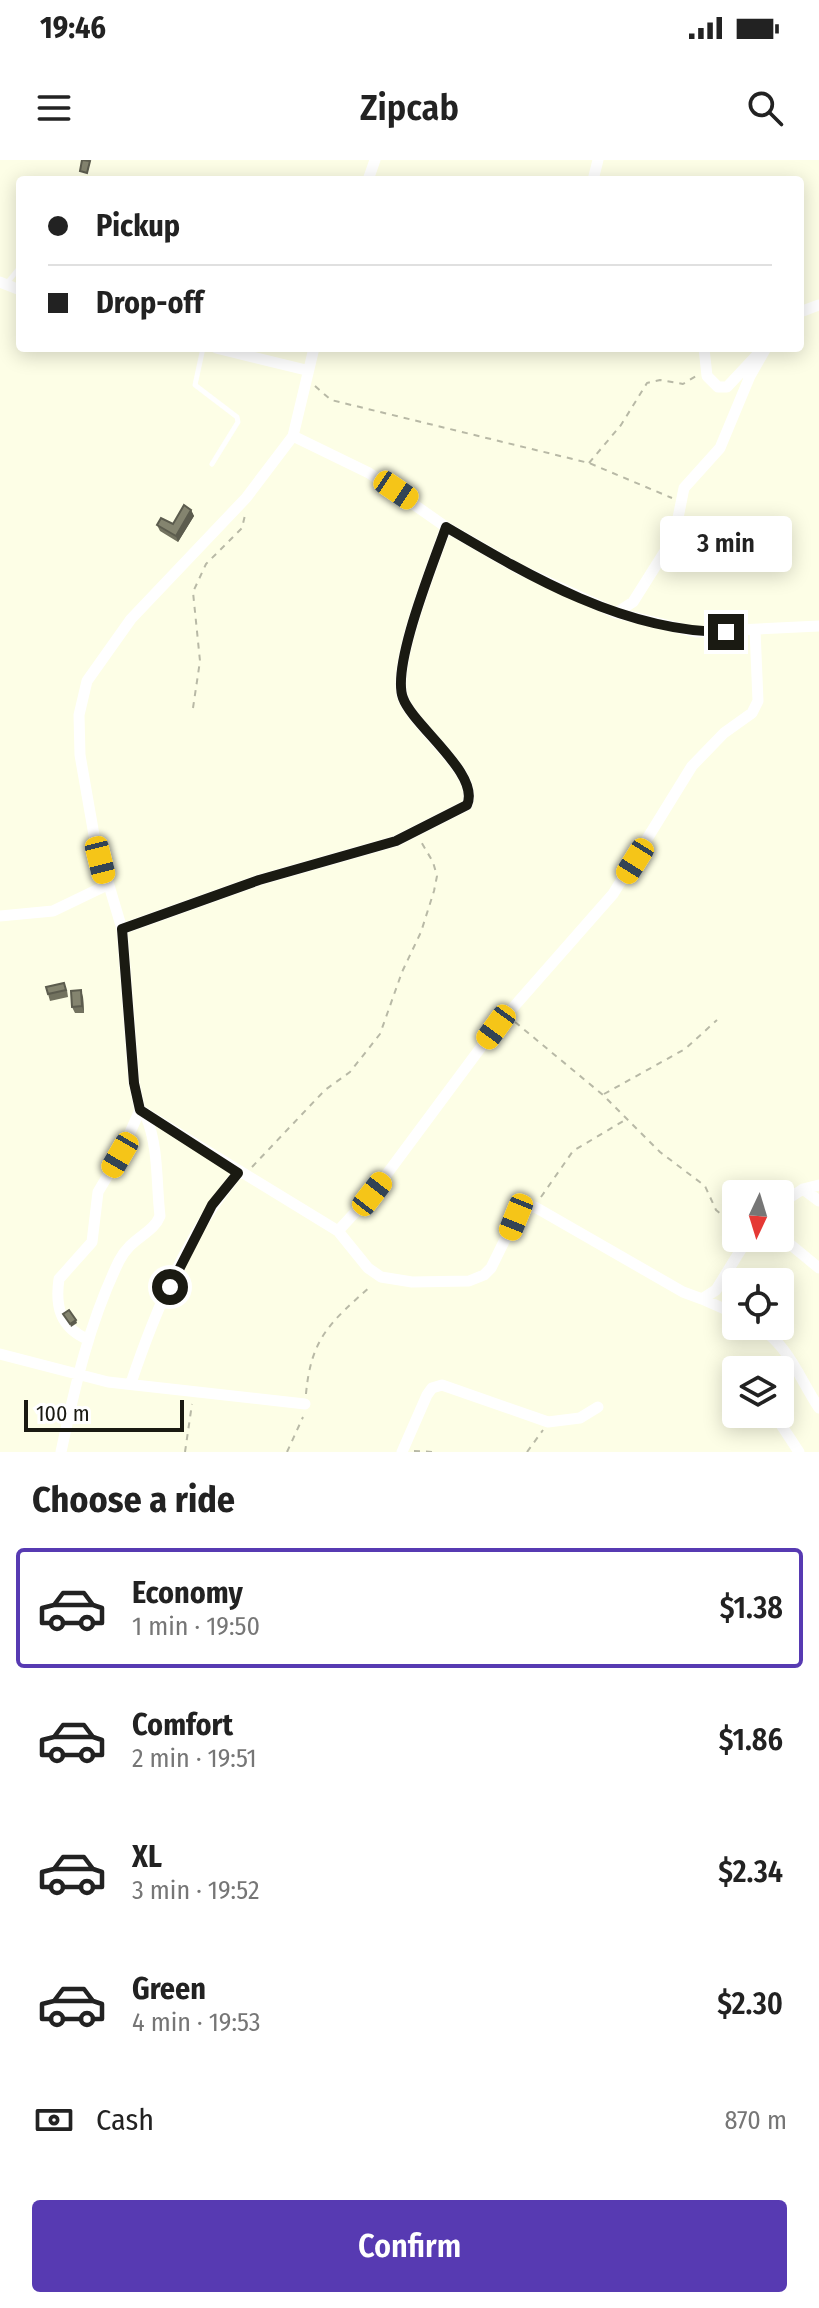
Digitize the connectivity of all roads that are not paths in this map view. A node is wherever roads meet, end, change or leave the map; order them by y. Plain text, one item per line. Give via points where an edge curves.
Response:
1 (202, 352) edge
2 (232, 352) edge
3 (313, 352) edge
4 (704, 352) edge
5 (763, 352) edge
6 (764, 352) edge
7 (306, 370) junction
8 (293, 436) junction
9 (212, 464) dead end
10 (446, 527) junction
11 (616, 613) junction
12 (819, 626) edge
13 (755, 630) junction
14 (107, 885) junction
15 (0, 916) edge
16 (122, 929) junction
17 (143, 1113) junction
18 (238, 1173) junction
19 (819, 1185) edge
20 (803, 1189) junction
21 (794, 1195) edge
22 (819, 1201) edge
23 (338, 1231) junction
24 (794, 1247) edge
25 (739, 1252) edge
26 (819, 1268) edge
27 (702, 1299) junction
28 (722, 1308) edge
29 (87, 1339) junction
30 (778, 1340) edge
31 (2, 1354) edge
32 (0, 1369) edge
33 (76, 1376) junction
34 (131, 1383) junction
35 (305, 1404) road end
36 (598, 1407) dead end
37 (819, 1408) edge
38 (783, 1428) edge
39 (61, 1452) edge
40 (402, 1452) edge
41 (799, 1452) edge

1 - 9 lane via 195,385 238,422
2 - 7 street
3 - 7 street
4 - 5 street via 712,385 727,387
6 - 11 street via 720,448 688,480 667,548 633,602
7 - 8 street
8 - 10 street via 369,473
8 - 14 street via 246,498 131,619 87,681 79,715 80,755
10 - 11 street via 519,569
10 - 16 street via 407,644 400,685 413,715 461,774 470,799 456,814 415,833
11 - 13 street via 696,632
12 - 13 street
13 - 23 street via 758,701 752,713 692,766 626,876 506,1016 372,1194
14 - 15 street via 53,911
14 - 16 street
16 - 17 street via 133,1071
17 - 18 street
17 - 29 street via 156,1146 160,1216 152,1229 128,1245
17 - 29 street via 98,1192 92,1242 59,1279 60,1315 68,1329
18 - 23 street
18 - 34 street via 197,1230 144,1342
19 - 20 street
20 - 21 street
20 - 22 street
23 - 27 street via 381,1277 469,1281 484,1275 524,1208 535,1207
24 - 26 street
25 - 27 street via 716,1290
27 - 28 street
29 - 33 street
30 - 37 street
31 - 32 street
31 - 33 street
33 - 34 street
33 - 39 street
34 - 35 street
36 - 40 street via 580,1418 548,1422 442,1385 427,1395
38 - 41 street

